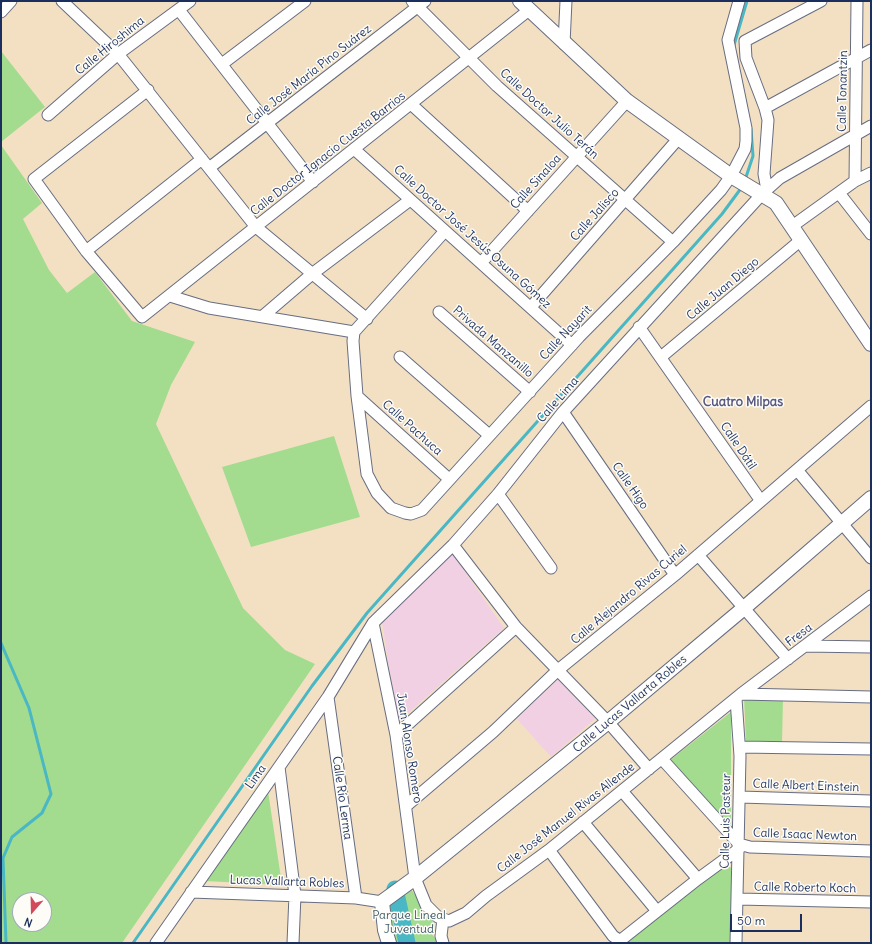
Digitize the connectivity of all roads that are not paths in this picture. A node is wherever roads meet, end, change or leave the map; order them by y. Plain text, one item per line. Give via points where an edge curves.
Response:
1 (11, 1) edge
2 (62, 1) edge
3 (190, 1) edge
4 (304, 1) edge
5 (566, 1) edge
6 (739, 1) edge
7 (821, 1) edge
8 (857, 1) edge
9 (418, 3) edge
10 (525, 5) edge
11 (179, 10) junction
12 (1, 12) edge
13 (564, 44) junction
14 (871, 50) edge
15 (118, 54) junction
16 (468, 58) junction
17 (856, 58) junction
18 (222, 64) junction
19 (148, 90) junction
20 (627, 100) junction
21 (412, 105) junction
22 (765, 108) junction
23 (48, 115) dead end
24 (268, 123) junction
25 (871, 126) edge
26 (855, 135) junction
27 (678, 139) junction
28 (354, 149) junction
29 (576, 157) junction
30 (205, 164) junction
31 (871, 173) edge
32 (733, 178) junction
33 (855, 181) junction
34 (313, 182) junction
35 (760, 191) junction
36 (839, 192) junction
37 (410, 200) junction
38 (625, 201) junction
39 (528, 211) junction
40 (791, 226) junction
41 (256, 227) junction
42 (445, 231) junction
43 (871, 234) edge
44 (801, 240) junction
45 (673, 242) junction
46 (86, 251) junction
47 (481, 263) junction
48 (312, 274) junction
49 (170, 296) junction
50 (531, 307) junction
51 (439, 312) dead end
52 (263, 316) junction
53 (367, 319) junction
54 (639, 327) junction
55 (354, 332) junction
56 (871, 344) edge
57 (572, 345) junction
58 (400, 357) dead end
59 (662, 357) junction
60 (530, 392) junction
61 (357, 396) junction
62 (871, 406) edge
63 (563, 412) junction
64 (489, 435) junction
65 (796, 470) junction
66 (449, 479) junction
67 (498, 494) junction
68 (871, 498) edge
69 (760, 501) junction
70 (842, 523) junction
71 (453, 545) junction
72 (698, 555) junction
73 (871, 558) edge
74 (551, 568) dead end
75 (675, 575) junction
76 (871, 596) edge
77 (744, 608) junction
78 (373, 623) junction
79 (516, 627) junction
80 (805, 646) junction
81 (871, 647) edge
82 (788, 659) junction
83 (558, 670) junction
84 (328, 697) junction
85 (739, 697) junction
86 (871, 697) edge
87 (608, 722) junction
88 (396, 736) junction
89 (740, 747) junction
90 (871, 749) edge
91 (662, 759) junction
92 (279, 767) junction
93 (649, 769) junction
94 (622, 791) junction
95 (740, 797) junction
96 (871, 801) edge
97 (406, 806) junction
98 (583, 822) junction
99 (739, 846) junction
100 (548, 850) junction
101 (871, 851) edge
102 (415, 878) junction
103 (698, 879) junction
104 (191, 892) junction
105 (295, 895) junction
106 (356, 898) junction
107 (738, 899) junction
108 (382, 902) junction
109 (871, 902) edge
110 (657, 911) junction
111 (442, 919) junction
112 (618, 942) edge
113 (156, 943) edge
114 (293, 943) edge
115 (389, 943) edge
116 (443, 943) edge
117 (736, 943) edge

1 - 12 street
2 - 15 street
3 - 11 street, Calle Hiroshima
4 - 18 street
5 - 13 street
6 - 32 street, Calle Nayarit via 728,40 746,128 746,141
7 - 22 street via 746,41 746,58
8 - 17 street, Calle Tonantzin
9 - 16 street, Calle Doctor Julio Terán
9 - 24 street, Calle José María Pino Suárez
10 - 13 street
10 - 16 street, Calle Doctor Ignacio Cuesta Barrios
11 - 15 street, Calle Hiroshima
11 - 18 street
13 - 20 street
14 - 17 street
15 - 19 street
15 - 23 street, Calle Hiroshima
16 - 21 street, Calle Doctor Ignacio Cuesta Barrios
16 - 29 street, Calle Doctor Julio Terán
17 - 22 street
17 - 26 street, Calle Tonantzin
18 - 24 street
19 - 30 street
19 - 46 street via 34,179
20 - 27 street
20 - 29 street, Calle Sinaloa
21 - 28 street, Calle Doctor Ignacio Cuesta Barrios
21 - 39 street
22 - 35 street via 768,120 764,174
24 - 30 street, Calle José María Pino Suárez
24 - 34 street
25 - 26 street, Calle Lima
26 - 33 street, Calle Tonantzin
26 - 35 street, Calle Lima
27 - 32 street
27 - 38 street, Calle Jalisco
28 - 34 street, Calle Doctor Ignacio Cuesta Barrios
28 - 37 street, Calle Doctor José Jesús Osuna Gómez
29 - 38 street, Calle Doctor Julio Terán
29 - 39 street, Calle Sinaloa
30 - 41 street
30 - 46 street, Calle José María Pino Suárez
31 - 33 street
32 - 35 street
32 - 45 street, Calle Nayarit
33 - 36 street
34 - 41 street, Calle Doctor Ignacio Cuesta Barrios
35 - 40 street via 776,203
35 - 54 street, Calle Lima
36 - 40 street
36 - 43 street
37 - 42 street, Calle Doctor José Jesús Osuna Gómez
37 - 48 street
38 - 45 street, Calle Doctor Julio Terán
38 - 50 street, Calle Jalisco
39 - 47 street, Calle Sinaloa
40 - 44 street
41 - 48 street
41 - 49 street, Calle Doctor Ignacio Cuesta Barrios
42 - 47 street, Calle Doctor José Jesús Osuna Gómez
42 - 53 street
44 - 56 street
44 - 59 street, Calle Juan Diego
45 - 57 street, Calle Nayarit
46 - 49 street, Calle Doctor Ignacio Cuesta Barrios via 142,317
47 - 50 street, Calle Doctor José Jesús Osuna Gómez
48 - 52 street
48 - 53 street
49 - 52 street via 209,308
50 - 57 street, Calle Doctor José Jesús Osuna Gómez
51 - 60 street, Privada Manzanillo
52 - 55 street
53 - 55 street
54 - 59 street, Calle Dátil
54 - 63 street, Calle Lima
55 - 61 street
57 - 60 street, Calle Nayarit
58 - 64 street
59 - 69 street, Calle Dátil
60 - 64 street, Calle Nayarit
61 - 66 street, Calle Pachuca
61 - 66 street, Calle Nayarit via 367,474 377,492 391,508 411,514 422,510
62 - 65 street, Calle Alejandro Rivas Curiel
63 - 67 street, Calle Lima
63 - 75 street, Calle Higo
64 - 66 street, Calle Nayarit
65 - 69 street, Calle Alejandro Rivas Curiel
65 - 70 street
67 - 71 street, Calle Lima
67 - 74 street
68 - 70 street, Calle Lucas Vallarta Robles
69 - 72 street, Calle Alejandro Rivas Curiel
70 - 73 street
70 - 77 street, Calle Lucas Vallarta Robles
71 - 78 street, Calle Lima
71 - 79 street
72 - 75 street, Calle Alejandro Rivas Curiel
72 - 77 street
75 - 83 street, Calle Alejandro Rivas Curiel
76 - 80 street, Fresa
77 - 82 street
77 - 87 street, Calle Lucas Vallarta Robles
78 - 84 street, Lima
78 - 88 street, Juan Alonso Romero
79 - 83 street
79 - 88 street
80 - 81 street
80 - 82 street, Fresa
82 - 85 street, Fresa
83 - 87 street
83 - 97 street, Calle Alejandro Rivas Curiel via 493,732
84 - 92 street, Lima
84 - 106 street, Calle Río Lerma
85 - 86 street
85 - 89 street, Calle Luis Pasteur
85 - 91 street, Calle José Manuel Rivas Allende
87 - 93 street
87 - 102 street, Calle Lucas Vallarta Robles
88 - 97 street, Juan Alonso Romero
89 - 90 street
89 - 95 street, Calle Luis Pasteur
91 - 93 street, Calle José Manuel Rivas Allende
91 - 99 street
92 - 104 street, Lima
92 - 105 street
93 - 94 street, Calle José Manuel Rivas Allende
94 - 98 street, Calle José Manuel Rivas Allende
94 - 103 street
95 - 96 street, Calle Albert Einstein
95 - 99 street, Calle Luis Pasteur
97 - 102 street, Juan Alonso Romero
98 - 100 street, Calle José Manuel Rivas Allende
98 - 110 street
99 - 101 street, Calle Isaac Newton
99 - 103 street
99 - 107 street, Calle Luis Pasteur
100 - 111 street, Calle José Manuel Rivas Allende via 466,913 449,921
100 - 112 street
102 - 108 street, Calle Lucas Vallarta Robles
102 - 111 street via 426,905
103 - 110 street
104 - 105 street, Lucas Vallarta Robles
104 - 113 street, Lima
105 - 106 street, Lucas Vallarta Robles
105 - 114 street
106 - 108 street, Lucas Vallarta Robles
107 - 109 street, Calle Roberto Koch
107 - 117 street, Calle Luis Pasteur
108 - 115 street
110 - 112 street
111 - 116 street

